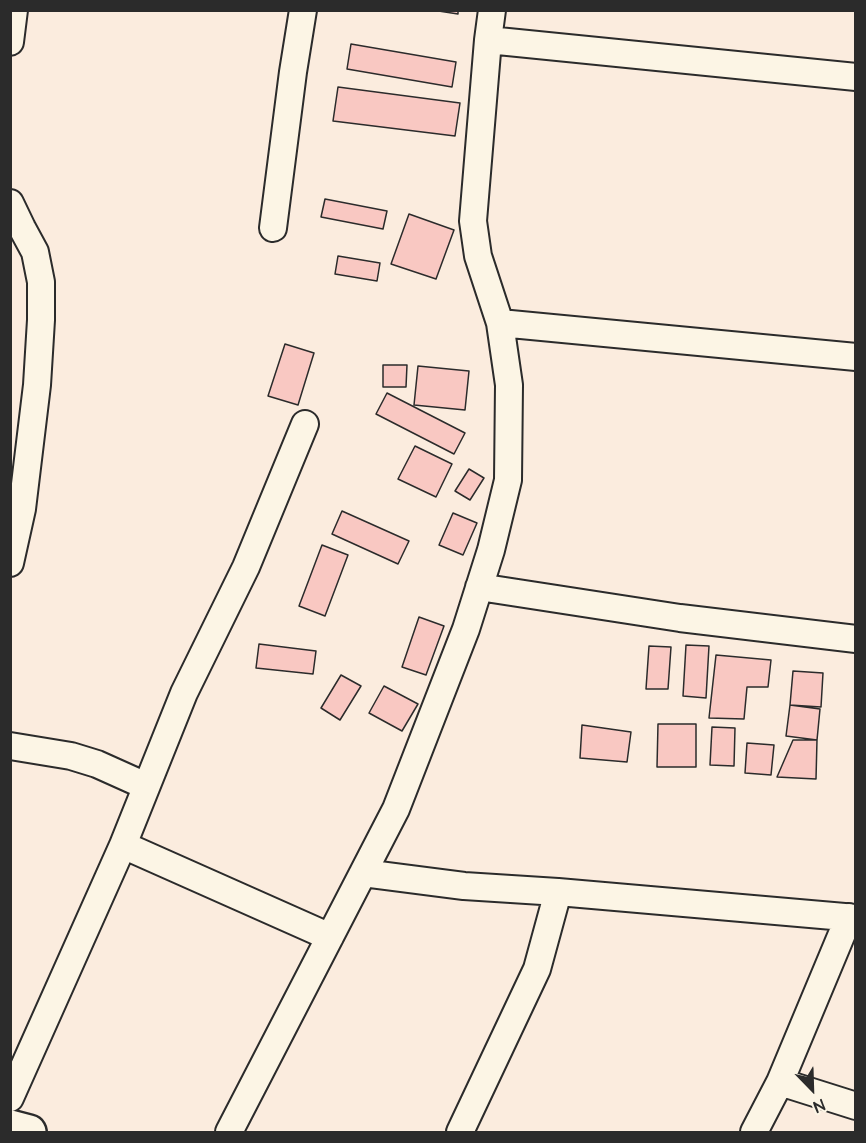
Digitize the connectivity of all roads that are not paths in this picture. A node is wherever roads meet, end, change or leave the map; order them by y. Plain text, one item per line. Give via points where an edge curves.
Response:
1 (14, 10) edge
2 (303, 10) edge
3 (492, 10) edge
4 (488, 40) junction
5 (10, 42) edge
6 (855, 77) edge
7 (10, 203) edge
8 (16, 228) edge
9 (273, 228) dead end
10 (500, 323) junction
11 (855, 357) edge
12 (305, 424) dead end
13 (10, 563) edge
14 (479, 587) junction
15 (855, 639) edge
16 (10, 746) edge
17 (146, 786) junction
18 (123, 845) junction
19 (363, 873) junction
20 (558, 892) junction
21 (852, 917) edge
22 (330, 937) junction
23 (780, 1082) junction
24 (10, 1098) edge
25 (855, 1106) edge
26 (10, 1127) edge
27 (29, 1132) edge
28 (229, 1132) edge
29 (460, 1132) edge
30 (754, 1132) edge

1 - 5 street
2 - 9 street
3 - 4 street
4 - 6 street
4 - 10 street via 473,221 478,256
7 - 8 street
8 - 13 street via 35,252 41,282 41,320 22,508
10 - 11 street
10 - 14 street via 508,385 507,480
12 - 17 street via 246,567 184,693
14 - 15 street via 680,618
14 - 19 street via 396,809
16 - 17 street via 71,756
17 - 18 street
18 - 22 street
18 - 24 street
19 - 20 street via 464,886
19 - 22 street
20 - 21 street
20 - 29 street via 537,969
21 - 23 street
22 - 28 street
23 - 25 street
23 - 30 street
26 - 27 main road

